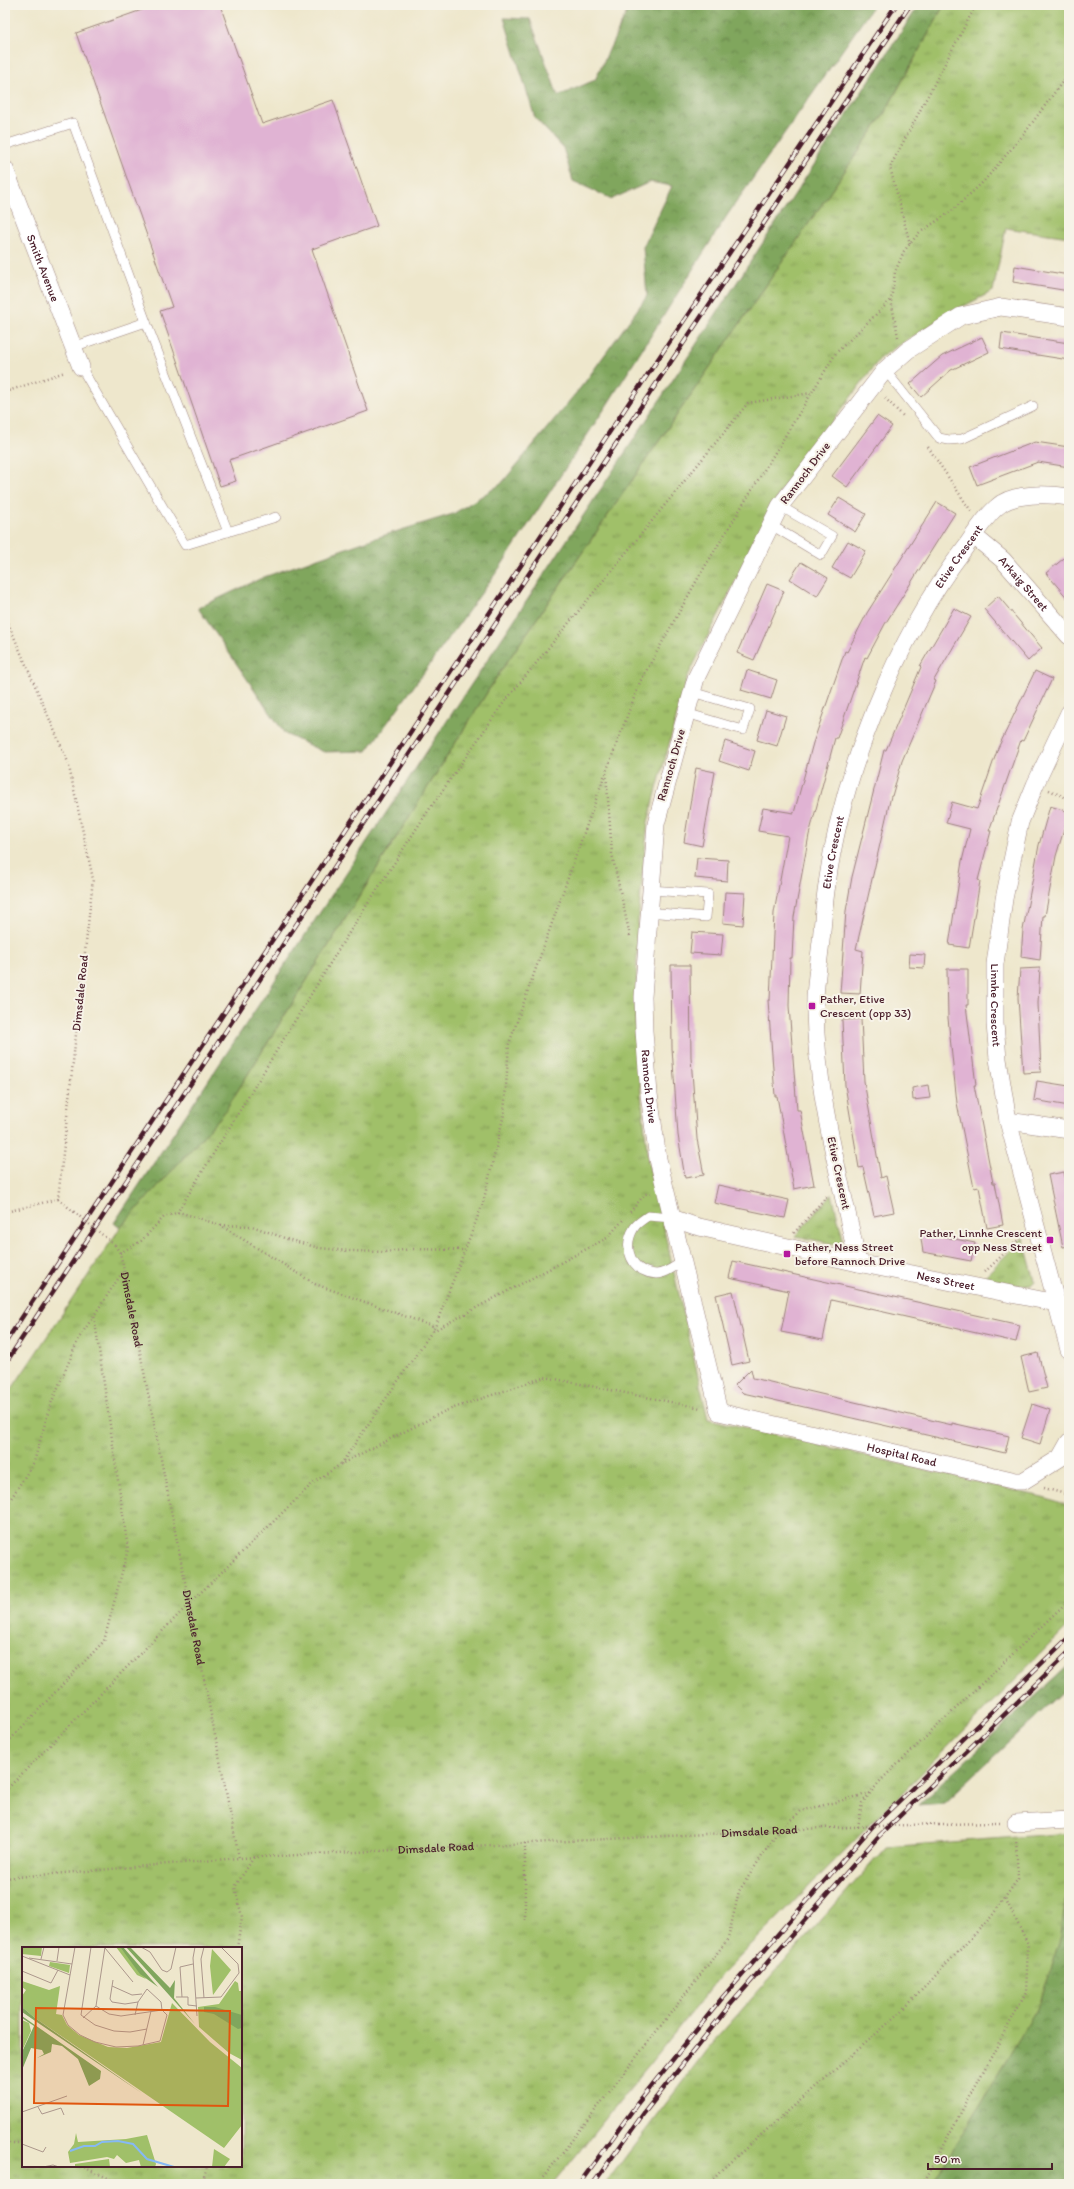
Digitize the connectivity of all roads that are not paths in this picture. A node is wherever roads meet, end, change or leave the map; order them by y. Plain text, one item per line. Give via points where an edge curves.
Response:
1 (5, 145) edge
2 (5, 169) edge
3 (1069, 317) edge
4 (146, 322) junction
5 (73, 347) junction
6 (81, 367) joint
7 (885, 370) junction
8 (1032, 406) dead end
9 (1069, 497) edge
10 (780, 506) junction
11 (276, 517) dead end
12 (770, 525) junction
13 (977, 531) junction
14 (228, 532) junction
15 (1069, 636) edge
16 (692, 692) junction
17 (686, 712) junction
18 (1069, 713) edge
19 (650, 890) junction
20 (648, 912) junction
21 (1008, 1120) junction
22 (1069, 1130) edge
23 (672, 1218) junction
24 (682, 1262) junction
25 (858, 1263) junction
26 (1063, 1301) edge
27 (1069, 1350) edge
28 (719, 1412) joint
29 (1069, 1442) edge
30 (1069, 1820) edge
31 (1016, 1823) road end

1 - 4 lane via 73,123
2 - 5 street, Smith Avenue
3 - 7 street, Rannoch Drive via 1001,307 961,316 908,350
4 - 5 lane
4 - 14 lane
5 - 6 street, Smith Avenue
6 - 14 lane via 186,545
7 - 8 lane via 939,438 962,439
7 - 10 street, Rannoch Drive
9 - 13 street, Etive Crescent via 1048,494 1023,496 998,506
10 - 12 street, Rannoch Drive
10 - 12 lane via 832,536 821,555
11 - 14 lane
12 - 16 street, Rannoch Drive via 696,678
13 - 15 street, Arkaig Street
13 - 25 street, Etive Crescent via 944,574 892,670 874,712 839,822 827,883 815,998 819,1065 828,1122
16 - 17 street, Rannoch Drive
16 - 17 lane via 750,709 743,730
17 - 19 street, Rannoch Drive via 656,824
18 - 21 street, Linnhe Crescent via 1020,822 1004,899 995,964 994,1024
19 - 20 street, Rannoch Drive
19 - 20 lane via 708,894 706,917
20 - 23 street, Rannoch Drive via 643,997 644,1031 658,1159
21 - 22 street
21 - 26 street, Linnhe Crescent via 1035,1224
23 - 24 street, Rannoch Drive
23 - 24 lane via 648,1216 635,1226 628,1240 630,1255 633,1264 641,1270 657,1274 669,1271
23 - 25 street, Ness Street via 695,1226
24 - 28 street, Rannoch Drive
25 - 26 street, Ness Street via 971,1286
26 - 27 street, Linnhe Crescent
28 - 29 street, Hospital Road via 1016,1481 1023,1481 1060,1458
30 - 31 street

